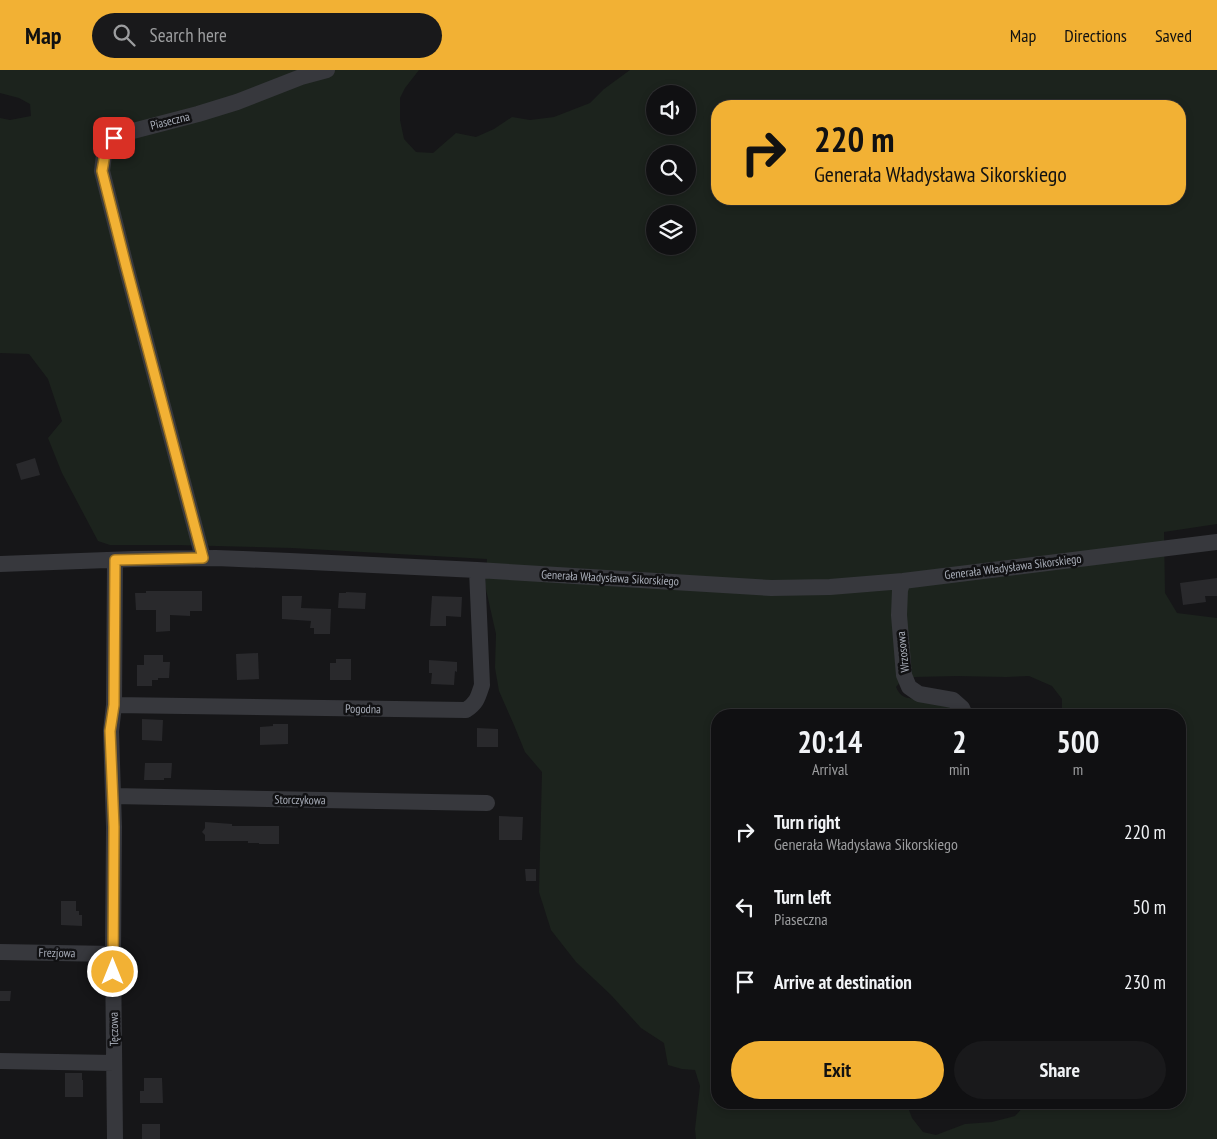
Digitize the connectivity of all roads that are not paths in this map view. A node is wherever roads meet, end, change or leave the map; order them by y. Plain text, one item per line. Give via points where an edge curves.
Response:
1 (326, 70) edge
2 (1217, 542) edge
3 (203, 558) junction
4 (115, 560) junction
5 (0, 564) edge
6 (477, 570) junction
7 (903, 581) junction
8 (114, 705) junction
9 (962, 709) edge
10 (113, 796) junction
11 (487, 803) dead end
12 (0, 952) edge
13 (113, 954) junction
14 (0, 1061) edge
15 (114, 1063) junction
16 (115, 1139) edge

1 - 3 street, Piaseczna via 237,102 129,132 114,138 104,155 102,171
2 - 7 street, Generała Władysława Sikorskiego
3 - 4 street, Generała Władysława Sikorskiego
3 - 6 street, Generała Władysława Sikorskiego
4 - 5 street, Generała Władysława Sikorskiego
4 - 8 street, Tęczowa
6 - 7 street, Generała Władysława Sikorskiego via 771,588
6 - 8 street, Pogodna via 482,685 473,706 466,710
7 - 9 street, Wrzosowa via 899,615 904,675 909,687 919,694 953,700
8 - 10 street, Tęczowa via 110,731
10 - 11 street, Storczykowa
10 - 13 street, Tęczowa
12 - 13 street, Frezjowa
13 - 15 street, Tęczowa
14 - 15 street
15 - 16 street, Tęczowa

